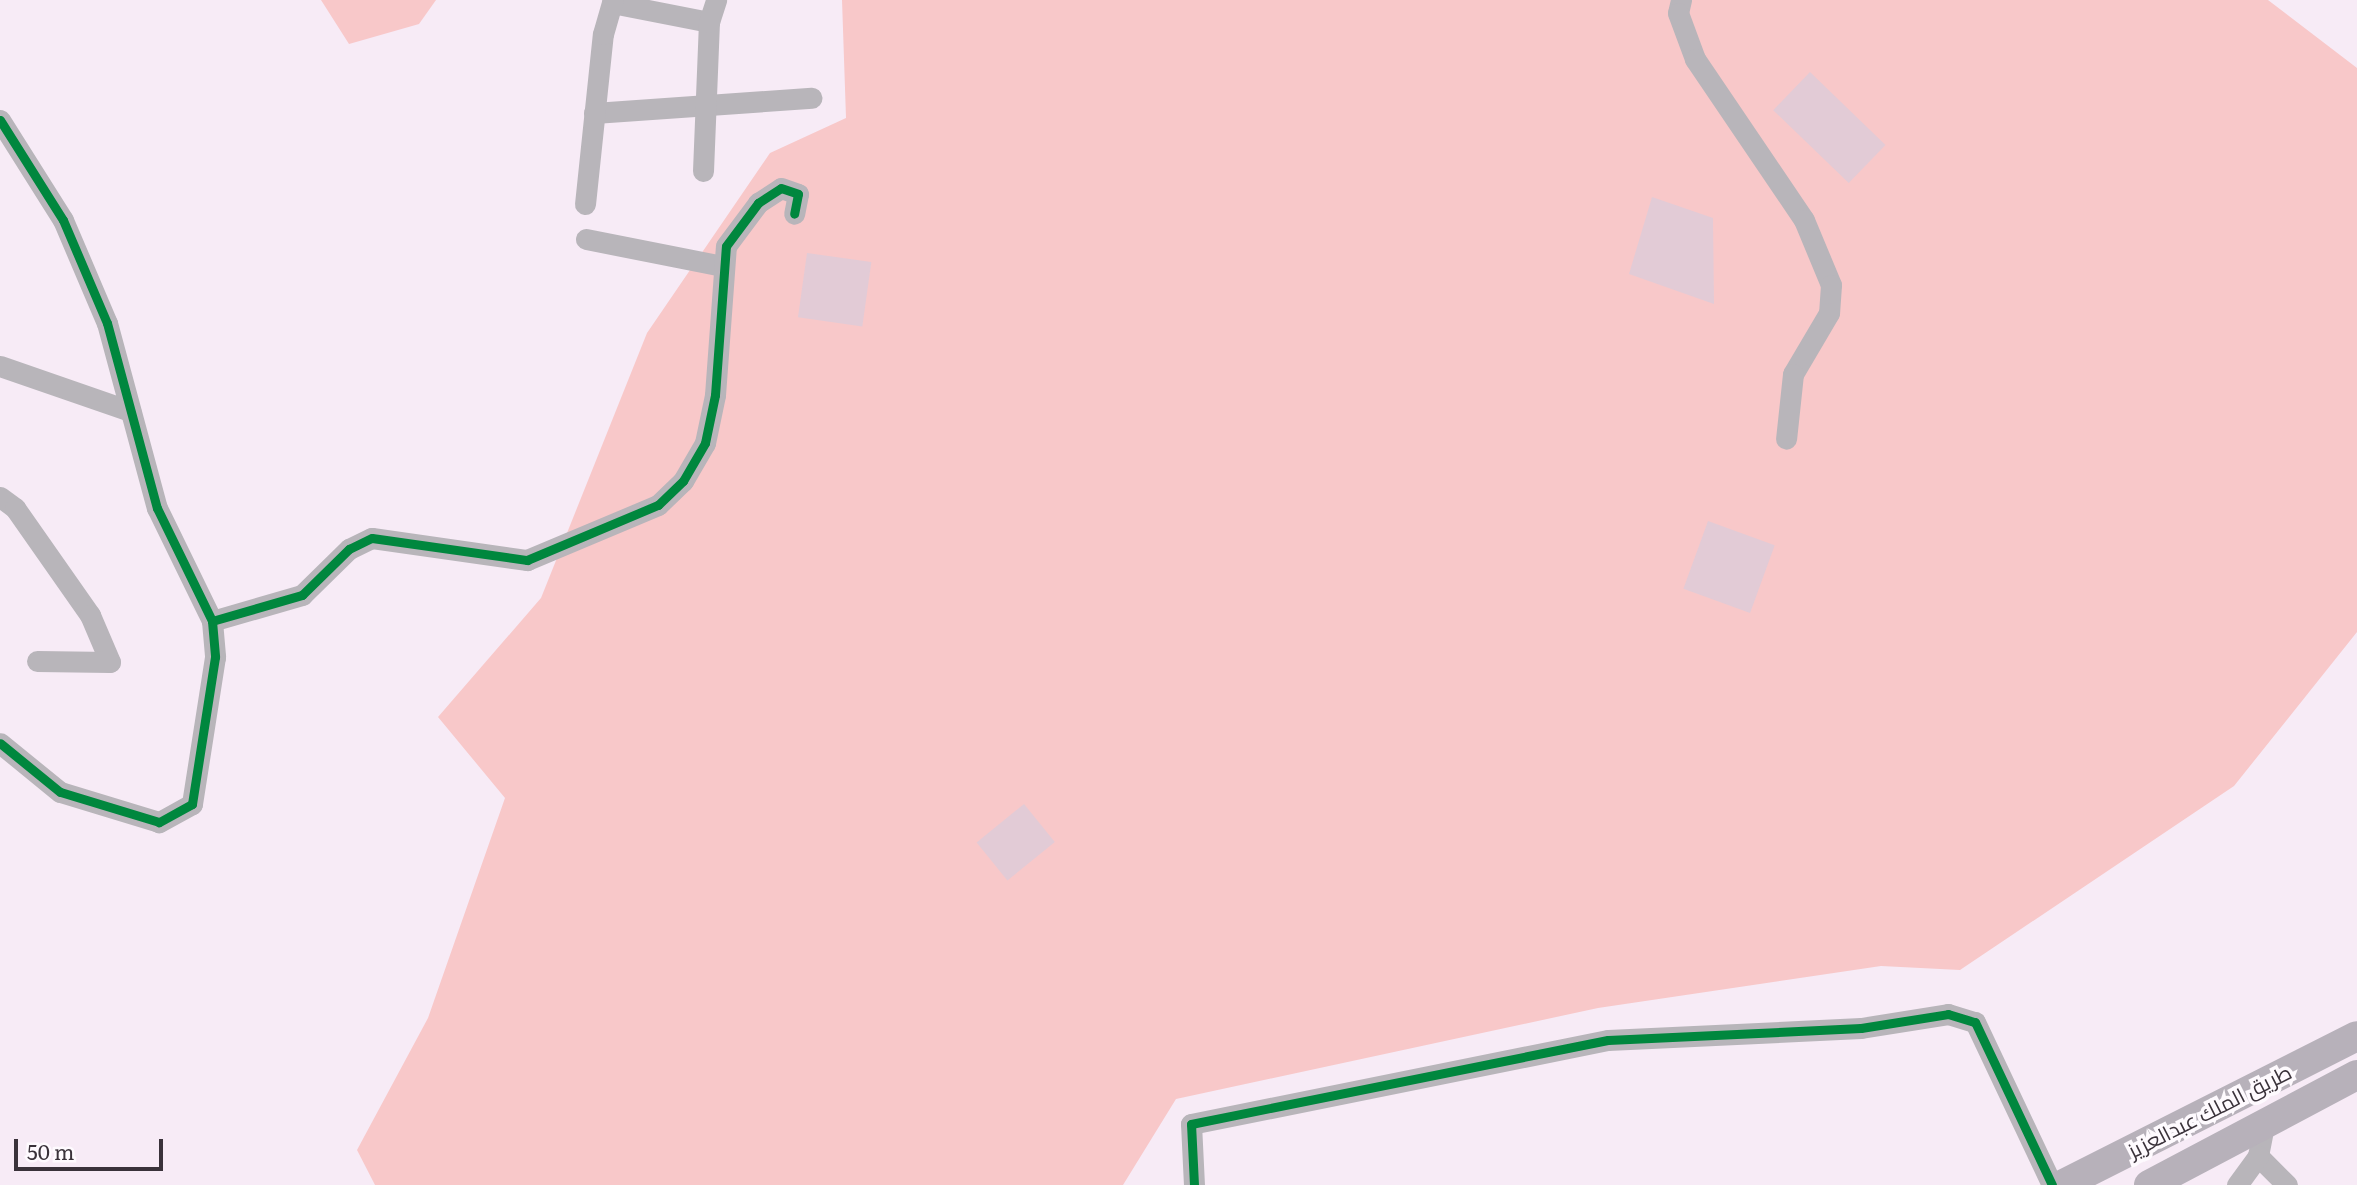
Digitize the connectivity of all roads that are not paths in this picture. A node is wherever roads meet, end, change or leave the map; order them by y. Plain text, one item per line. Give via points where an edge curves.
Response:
1 (716, 0) edge
2 (1681, 0) edge
3 (612, 1) edge
4 (709, 22) junction
5 (811, 98) dead end
6 (704, 105) junction
7 (594, 113) junction
8 (0, 120) edge
9 (703, 171) dead end
10 (585, 204) dead end
11 (794, 215) dead end
12 (586, 239) dead end
13 (722, 266) junction
14 (0, 366) edge
15 (130, 411) junction
16 (1786, 439) dead end
17 (0, 497) edge
18 (212, 621) junction
19 (37, 661) dead end
20 (0, 743) edge
21 (2357, 1035) edge
22 (2357, 1075) edge
23 (2265, 1120) junction
24 (2258, 1156) junction
25 (1194, 1185) edge
26 (2052, 1185) edge
27 (2062, 1185) edge
28 (2149, 1185) edge
29 (2237, 1185) edge
30 (2287, 1185) edge

1 - 4 street
2 - 16 street via 1678,13 1695,59 1804,220 1831,285 1829,313 1793,374
3 - 4 street
3 - 7 street
4 - 6 street
5 - 6 street
6 - 7 street
6 - 9 street
7 - 10 street
8 - 15 street via 63,220 107,323
11 - 13 street via 798,194 780,188 770,193 736,227
12 - 13 street
13 - 18 street via 715,395 705,443 684,481 658,505 527,560 372,538 349,549 302,595
14 - 15 street
15 - 18 street via 157,508
17 - 19 street via 15,508 90,615 110,663
18 - 20 street via 215,657 192,804 159,822 60,792
21 - 27 highway, طريق الملك عبدالعزيز
22 - 23 highway, طريق الملك عبدالعزيز
23 - 24 street
23 - 28 highway, طريق الملك عبدالعزيز
24 - 29 street
24 - 30 street
25 - 26 street via 1191,1124 1608,1040 1861,1028 1948,1014 1976,1022

